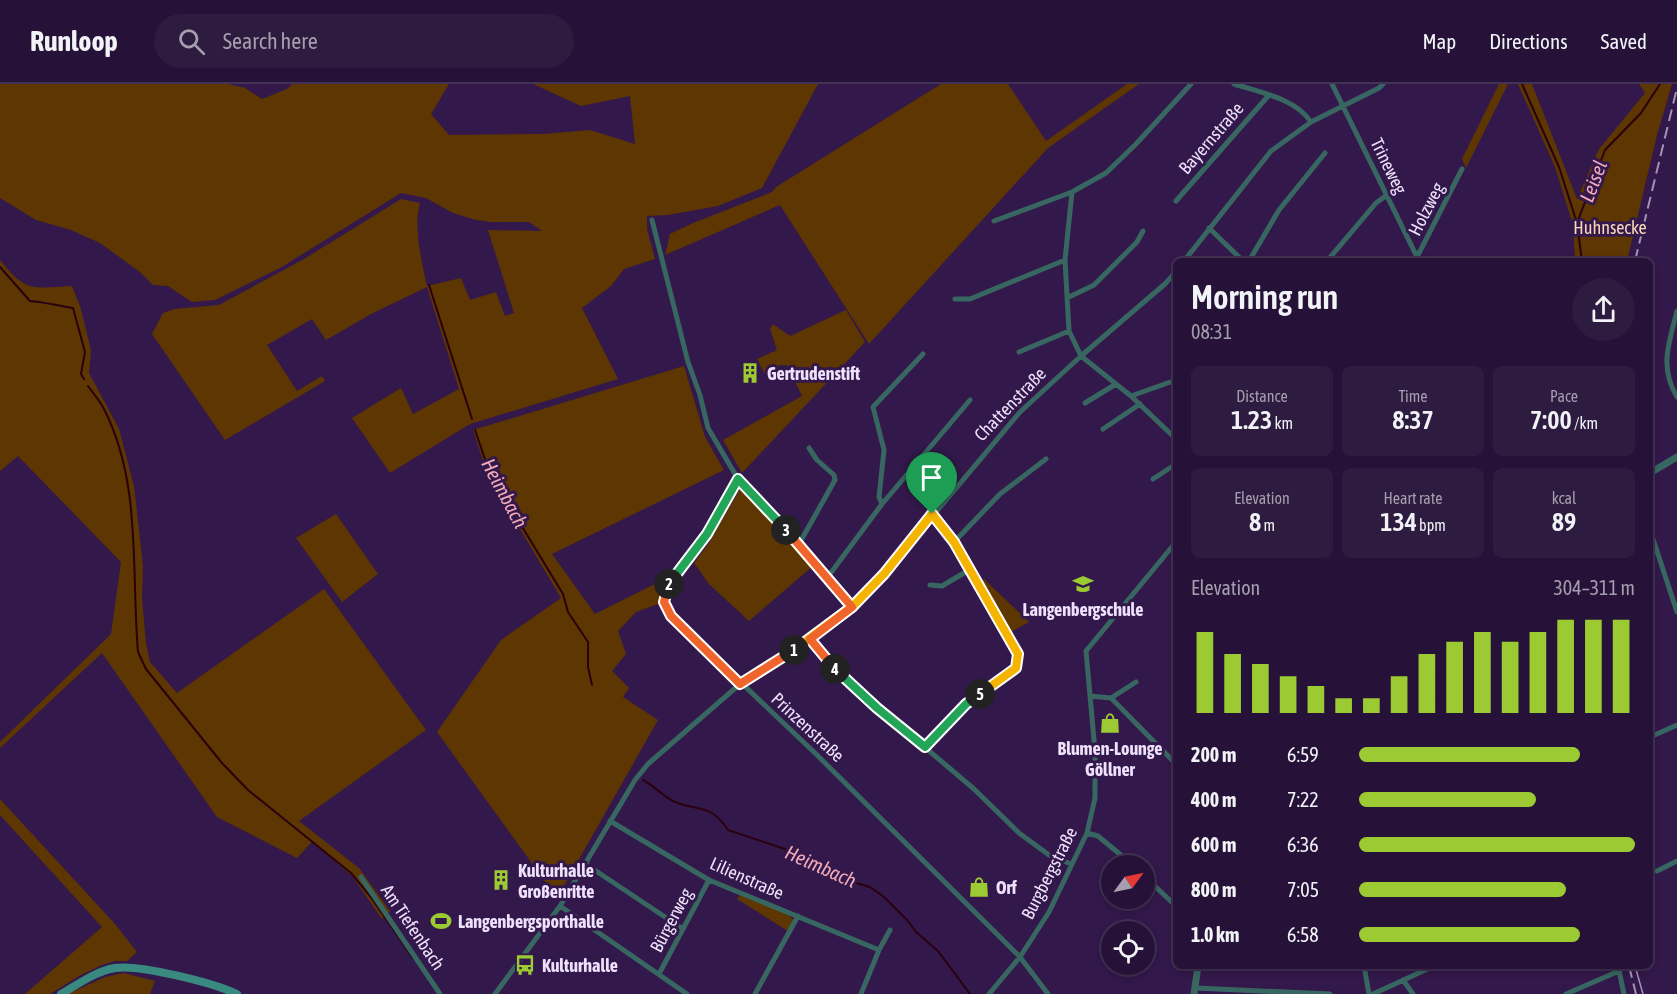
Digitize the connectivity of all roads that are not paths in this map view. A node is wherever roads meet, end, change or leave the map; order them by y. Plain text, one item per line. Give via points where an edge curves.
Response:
1 (1191, 84) edge
2 (1234, 84) edge
3 (1332, 84) edge
4 (1383, 84) edge
5 (1269, 95) junction
6 (1343, 107) junction
7 (1311, 122) junction
8 (1325, 153) dead end
9 (1462, 169) dead end
10 (1072, 192) junction
11 (1386, 195) junction
12 (1176, 201) dead end
13 (652, 220) dead end
14 (994, 221) dead end
15 (1209, 228) junction
16 (1143, 231) dead end
17 (1186, 258) edge
18 (1240, 258) edge
19 (1251, 258) edge
20 (1330, 258) edge
21 (1416, 258) edge
22 (1418, 258) edge
23 (1065, 260) junction
24 (1173, 275) edge
25 (1067, 298) junction
26 (955, 299) dead end
27 (1677, 311) edge
28 (1070, 331) junction
29 (1019, 352) dead end
30 (922, 354) dead end
31 (1081, 356) junction
32 (1173, 381) edge
33 (1116, 384) junction
34 (1131, 396) junction
35 (1677, 397) edge
36 (970, 400) dead end
37 (1085, 404) dead end
38 (1140, 404) junction
39 (1103, 429) dead end
40 (1173, 436) edge
41 (809, 448) dead end
42 (1677, 457) edge
43 (1046, 459) dead end
44 (1173, 466) edge
45 (1653, 471) edge
46 (738, 479) junction
47 (1153, 479) dead end
48 (882, 504) junction
49 (932, 514) junction
50 (1653, 539) edge
51 (954, 542) junction
52 (799, 544) junction
53 (1173, 546) edge
54 (969, 570) junction
55 (827, 578) junction
56 (930, 585) dead end
57 (852, 607) junction
58 (1677, 612) edge
59 (810, 639) junction
60 (1136, 682) dead end
61 (740, 684) junction
62 (1090, 696) junction
63 (1111, 698) junction
64 (1677, 725) edge
65 (1653, 736) edge
66 (925, 747) junction
67 (1173, 761) edge
68 (610, 820) junction
69 (1088, 833) junction
70 (1121, 855) edge
71 (1677, 861) edge
72 (584, 863) junction
73 (1071, 864) junction
74 (1657, 871) dead end
75 (361, 877) dead end
76 (709, 880) junction
77 (1155, 886) edge
78 (1173, 903) edge
79 (560, 906) junction
80 (798, 916) junction
81 (682, 929) junction
82 (890, 930) dead end
83 (879, 950) junction
84 (1020, 957) junction
85 (1198, 969) edge
86 (1366, 969) edge
87 (1427, 969) edge
88 (1619, 969) edge
89 (659, 974) junction
90 (1403, 980) junction
91 (1195, 991) edge
92 (61, 994) edge
93 (237, 994) edge
94 (440, 994) edge
95 (495, 994) edge
96 (687, 994) edge
97 (755, 994) edge
98 (861, 994) edge
99 (989, 994) edge
100 (1048, 994) edge
101 (1330, 994) edge
102 (1371, 994) edge
103 (1413, 994) edge
104 (1566, 994) edge
105 (1624, 994) edge

1 - 10 street via 1106,173
2 - 5 street, Bayernstraße
3 - 6 street, Trineweg
4 - 6 street
5 - 7 street, Bayernstraße via 1301,110
5 - 12 street, Bayernstraße
6 - 7 street
6 - 11 street, Trineweg
7 - 15 street via 1271,152
8 - 19 street via 1279,210
9 - 22 street, Holzweg
10 - 14 street
10 - 23 street
11 - 20 street
11 - 21 street, Trineweg
13 - 46 street via 708,428
15 - 17 street
15 - 18 street
16 - 25 street via 1094,285
23 - 25 street
23 - 26 street via 970,298
24 - 31 street, Chattenstraße
25 - 28 street
27 - 35 street via 1666,363
28 - 29 street
28 - 31 street
30 - 48 street via 873,407 884,450 879,497
31 - 33 street
31 - 49 street, Chattenstraße via 1020,412
32 - 34 street
33 - 34 street
33 - 37 street
34 - 38 street
36 - 48 street
38 - 39 street
38 - 40 street
41 - 52 street via 835,480
42 - 45 street
43 - 51 street via 1000,494
44 - 47 street
46 - 52 street
46 - 61 street, Prinzenstraße via 707,534 668,586 664,602 671,616
48 - 55 street
49 - 51 street
49 - 57 street, Chattenstraße
50 - 58 street
51 - 54 street
52 - 55 street
53 - 62 street, Burgbergstraße via 1086,651
54 - 56 street via 942,586
54 - 66 street via 1018,654 1016,668 966,704
55 - 57 street
57 - 59 street, Chattenstraße
59 - 61 street, Chattenstraße
59 - 66 street via 841,676
60 - 63 street
61 - 68 street, Chattenstraße via 648,764
61 - 84 street, Prinzenstraße
62 - 63 street
62 - 69 street, Burgbergstraße via 1095,798
63 - 67 street
64 - 65 street
66 - 73 street via 1019,833 1049,855
68 - 72 street, Chattenstraße
68 - 76 street, Lilienstraße
69 - 70 street via 1098,836
69 - 73 street, Burgbergstraße
71 - 74 street
72 - 79 street, Chattenstraße
72 - 81 street
73 - 84 street, Burgbergstraße via 1049,912
75 - 94 street, Am Tiefenbach
76 - 80 street, Lilienstraße
76 - 81 street, Bürgerweg
77 - 78 street
79 - 89 street
79 - 95 street, Chattenstraße
80 - 83 street, Lilienstraße
80 - 97 street
81 - 89 street, Bürgerweg
82 - 83 street
83 - 98 street
84 - 99 street, Burgbergstraße
84 - 100 street, Prinzenstraße
85 - 91 street
86 - 102 street
87 - 90 street
88 - 104 street
88 - 105 street
89 - 96 street
90 - 102 street
90 - 103 street
91 - 101 street
92 - 93 main road via 115,968 210,984

